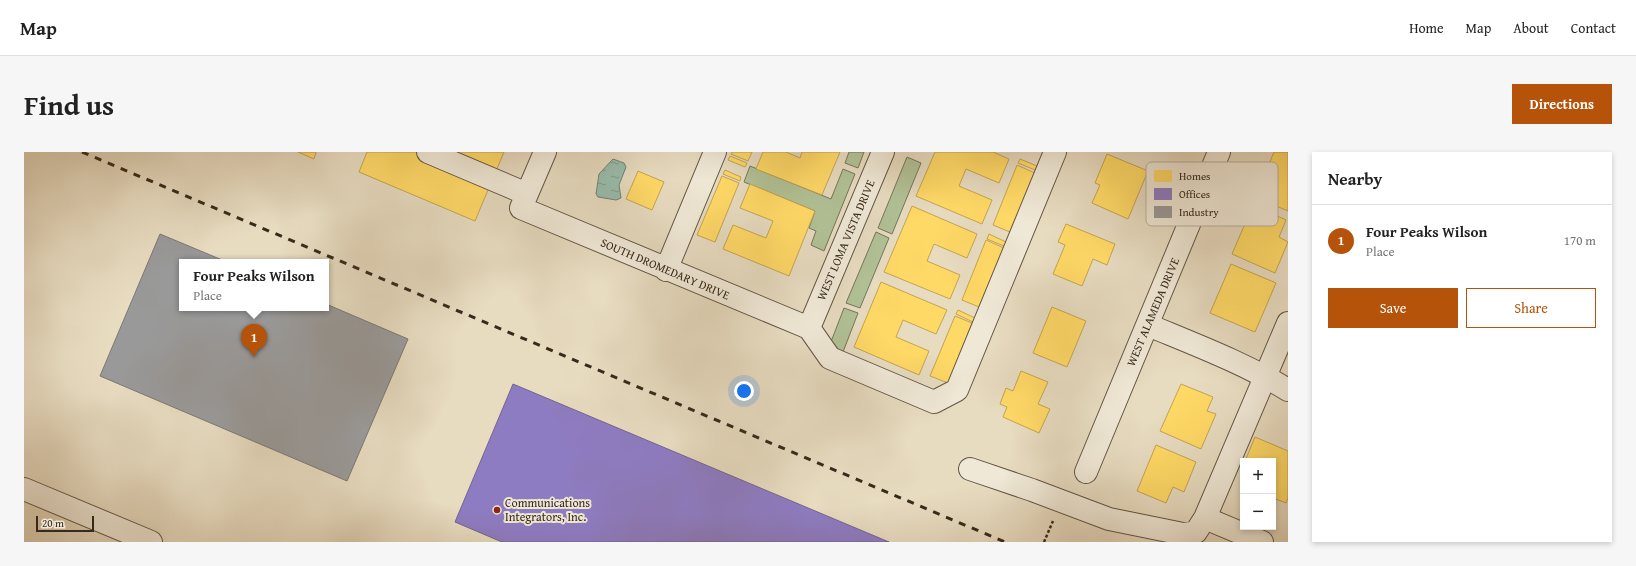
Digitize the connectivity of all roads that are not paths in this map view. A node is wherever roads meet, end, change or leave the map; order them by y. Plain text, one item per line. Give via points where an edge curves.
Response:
1 (428, 152) edge
2 (545, 152) edge
3 (715, 152) edge
4 (883, 152) edge
5 (1055, 152) edge
6 (1219, 152) edge
7 (1215, 162) edge
8 (524, 201) junction
9 (1189, 226) edge
10 (666, 270) junction
11 (1288, 323) edge
12 (1148, 325) junction
13 (809, 328) junction
14 (1266, 377) junction
15 (1288, 390) edge
16 (970, 469) dead end
17 (1086, 472) dead end
18 (24, 489) edge
19 (1205, 518) junction
20 (151, 542) edge
21 (1262, 542) edge

1 - 8 street, SOUTH DROMEDARY DRIVE
2 - 8 street
3 - 10 street
4 - 13 street, WEST LOMA VISTA DRIVE
5 - 13 street via 957,390 934,402 830,358
6 - 7 street, WEST ALAMEDA DRIVE
8 - 10 street, SOUTH DROMEDARY DRIVE
9 - 12 street, WEST ALAMEDA DRIVE
10 - 13 street, SOUTH DROMEDARY DRIVE
11 - 14 street
12 - 14 street via 1226,357
12 - 17 street, WEST ALAMEDA DRIVE
14 - 15 street
14 - 19 street
16 - 19 street via 1109,519 1183,534 1196,532
18 - 20 street
19 - 21 street

